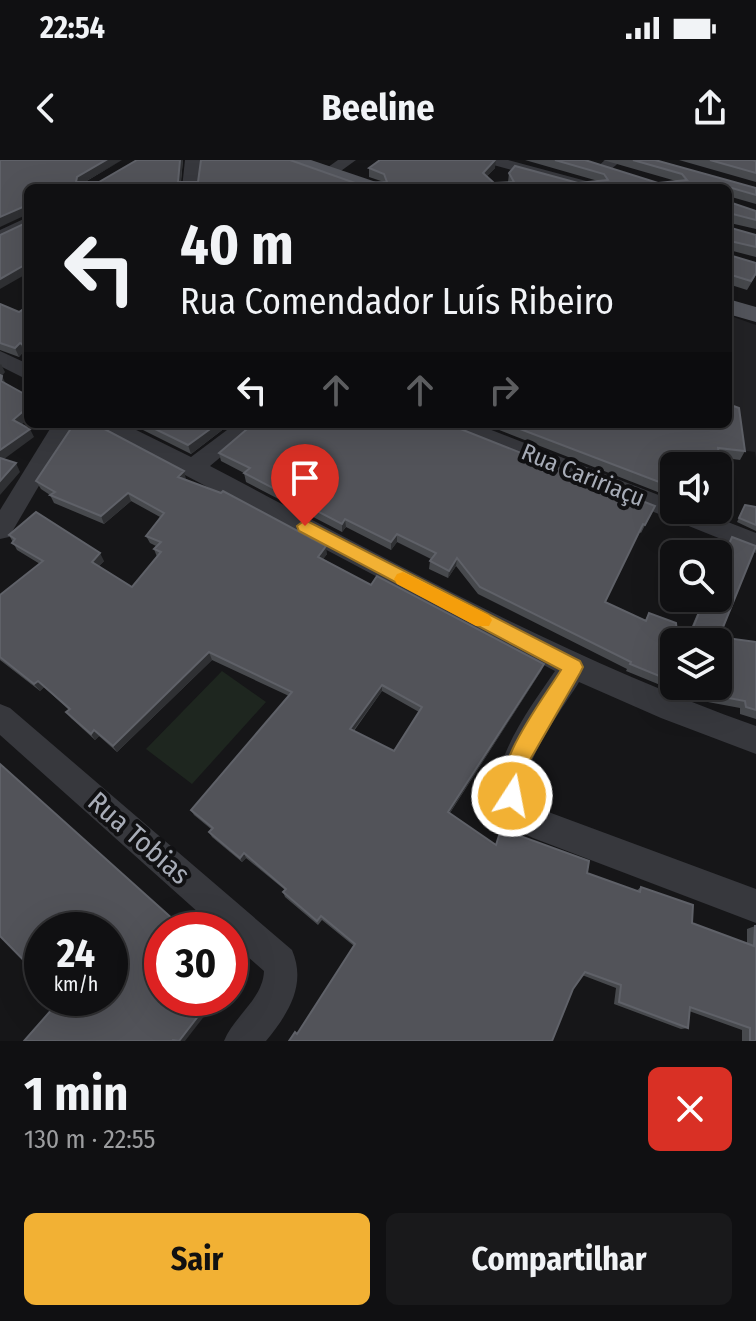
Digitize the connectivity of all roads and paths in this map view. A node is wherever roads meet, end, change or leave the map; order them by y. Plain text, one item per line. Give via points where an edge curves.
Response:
1 (193, 160) edge
2 (291, 160) edge
3 (348, 160) edge
4 (491, 160) edge
5 (512, 164) junction
6 (603, 164) edge
7 (329, 173) junction
8 (495, 177) dead end
9 (190, 184) edge
10 (363, 184) edge
11 (560, 184) edge
12 (609, 184) edge
13 (24, 224) edge
14 (0, 237) edge
15 (732, 307) edge
16 (756, 315) edge
17 (0, 357) edge
18 (24, 371) edge
19 (62, 428) edge
20 (114, 428) edge
21 (244, 428) edge
22 (465, 428) edge
23 (195, 466) junction
24 (0, 530) edge
25 (756, 543) edge
26 (573, 667) junction
27 (0, 717) edge
28 (756, 740) edge
29 (756, 906) edge
30 (242, 1041) edge

1 - 9 street
2 - 7 main road
3 - 7 street
4 - 5 street
5 - 8 street
5 - 11 street
6 - 12 street via 620,173
7 - 10 main road
13 - 14 street
15 - 16 main road
17 - 18 street
19 - 24 street
20 - 23 street
21 - 23 street
22 - 25 street, Rua Caririaçu
23 - 26 street
26 - 28 street via 688,718
26 - 29 street via 512,775 517,807 533,822
27 - 30 street, Rua Tobias via 280,962 284,974 275,999

